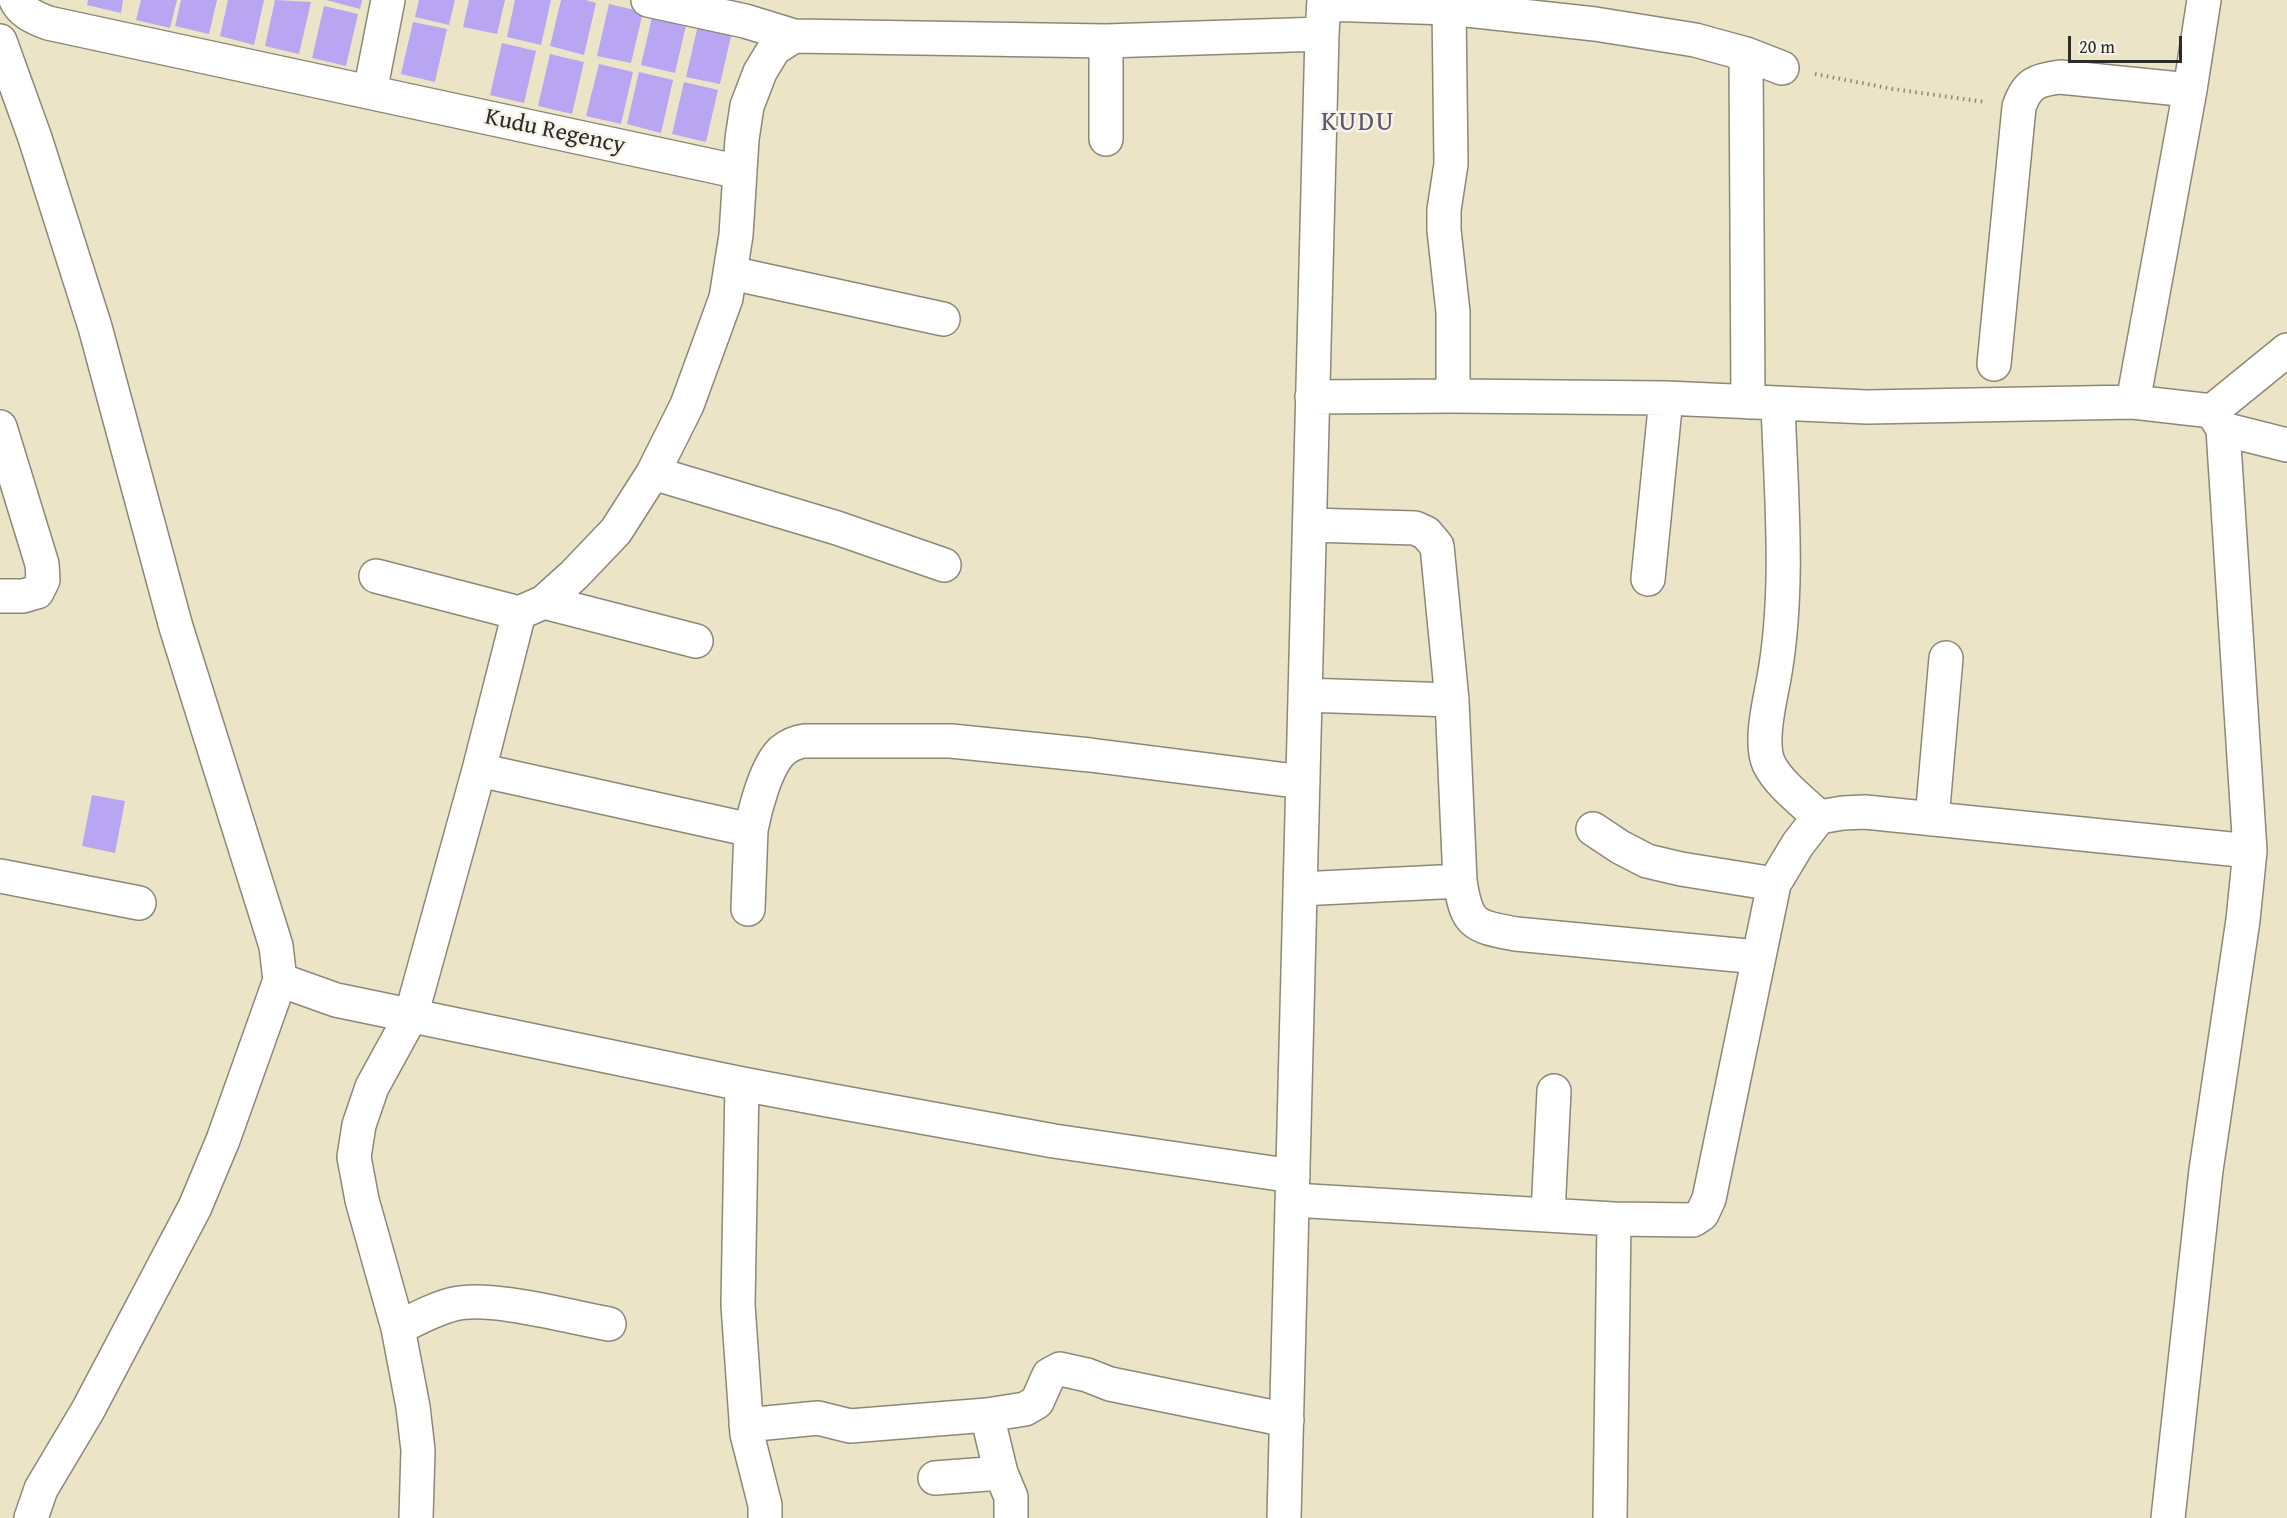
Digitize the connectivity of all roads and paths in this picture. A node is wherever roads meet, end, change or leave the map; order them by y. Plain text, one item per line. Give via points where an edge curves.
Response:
1 (16, 0) edge
2 (388, 0) edge
3 (648, 0) edge
4 (2204, 0) edge
5 (1449, 8) junction
6 (1323, 13) edge
7 (794, 36) junction
8 (0, 41) edge
9 (1106, 41) junction
10 (1746, 54) junction
11 (1782, 68) joint
12 (2190, 90) junction
13 (370, 93) junction
14 (2019, 107) junction
15 (1106, 139) dead end
16 (740, 172) junction
17 (731, 273) junction
18 (943, 319) dead end
19 (2287, 350) edge
20 (1994, 364) dead end
21 (1453, 396) junction
22 (1312, 397) junction
23 (1666, 398) junction
24 (2133, 402) junction
25 (1763, 403) junction
26 (2217, 420) junction
27 (0, 427) edge
28 (2287, 445) edge
29 (653, 473) junction
30 (1310, 525) junction
31 (944, 565) dead end
32 (376, 576) dead end
33 (1648, 579) dead end
34 (0, 596) edge
35 (531, 608) junction
36 (696, 641) dead end
37 (1946, 658) dead end
38 (1305, 695) junction
39 (1452, 699) junction
40 (479, 770) junction
41 (1303, 782) junction
42 (1819, 817) junction
43 (1932, 819) junction
44 (1593, 829) dead end
45 (751, 830) junction
46 (2250, 851) junction
47 (0, 876) edge
48 (1460, 881) junction
49 (1774, 884) junction
50 (1300, 889) junction
51 (140, 903) dead end
52 (748, 909) dead end
53 (1758, 957) junction
54 (280, 980) junction
55 (411, 1016) junction
56 (742, 1084) junction
57 (1554, 1091) dead end
58 (1293, 1188) junction
59 (1548, 1214) junction
60 (1614, 1219) junction
61 (609, 1324) dead end
62 (398, 1328) junction
63 (987, 1415) junction
64 (1287, 1420) junction
65 (746, 1425) junction
66 (1001, 1473) junction
67 (935, 1478) dead end
68 (31, 1518) edge
69 (416, 1518) edge
70 (765, 1518) edge
71 (1011, 1518) edge
72 (1284, 1518) edge
73 (1610, 1518) edge
74 (2168, 1518) edge

1 - 13 street, Kudu Regency via 31,16 48,23
2 - 13 street
3 - 7 street
4 - 12 street
5 - 6 street
5 - 10 street via 1595,24 1695,40
5 - 21 street via 1451,164 1444,230 1453,312
6 - 9 street
6 - 22 street
7 - 9 street
7 - 16 street via 774,49 750,97
8 - 54 street via 95,327 176,627 276,946
9 - 15 street
10 - 11 street
10 - 25 street
11 - 14 path
12 - 14 street via 2061,77 2033,85 2024,93
12 - 24 street
13 - 16 street, Kudu Regency
14 - 20 street
16 - 17 street
17 - 18 street
17 - 29 street via 726,298 687,405
19 - 26 street
21 - 22 street
21 - 23 street
22 - 30 street
23 - 25 street
23 - 33 street
24 - 25 street via 1868,407
24 - 26 street
25 - 42 street via 1782,593 1766,753 1775,773
26 - 28 street
26 - 46 street
27 - 34 street via 42,564 43,580 37,592
29 - 31 street via 837,528
29 - 35 street via 616,531 574,575
30 - 38 street
30 - 39 street via 1415,528 1426,533 1437,546
32 - 35 street
35 - 36 street
35 - 40 street
37 - 43 street
38 - 39 street
38 - 41 street
39 - 48 street
40 - 45 street
40 - 55 street
41 - 45 street via 951,741 804,741 782,751 773,764
41 - 50 street
42 - 43 street via 1865,812
42 - 49 street
43 - 46 street
44 - 49 street via 1647,861
45 - 52 street
46 - 74 street via 2206,1170
47 - 51 street
48 - 50 street
48 - 53 street via 1464,907 1483,928
49 - 53 street
50 - 58 street
53 - 60 street via 1709,1198 1701,1214 1684,1222
54 - 55 street via 336,1000
54 - 68 street via 195,1207 88,1410 40,1489
55 - 56 street
55 - 62 street via 372,1087 358,1125 354,1157
56 - 58 street
56 - 65 street via 737,1285
57 - 59 street
58 - 59 street
58 - 64 street
59 - 60 street
60 - 73 street
61 - 62 street via 494,1303 456,1304
62 - 69 street via 418,1450
63 - 64 street via 1033,1405 1049,1375 1060,1369 1110,1384
63 - 65 street via 850,1426 818,1418
63 - 66 street
64 - 72 street
65 - 70 street
66 - 67 street
66 - 71 street via 1011,1497

